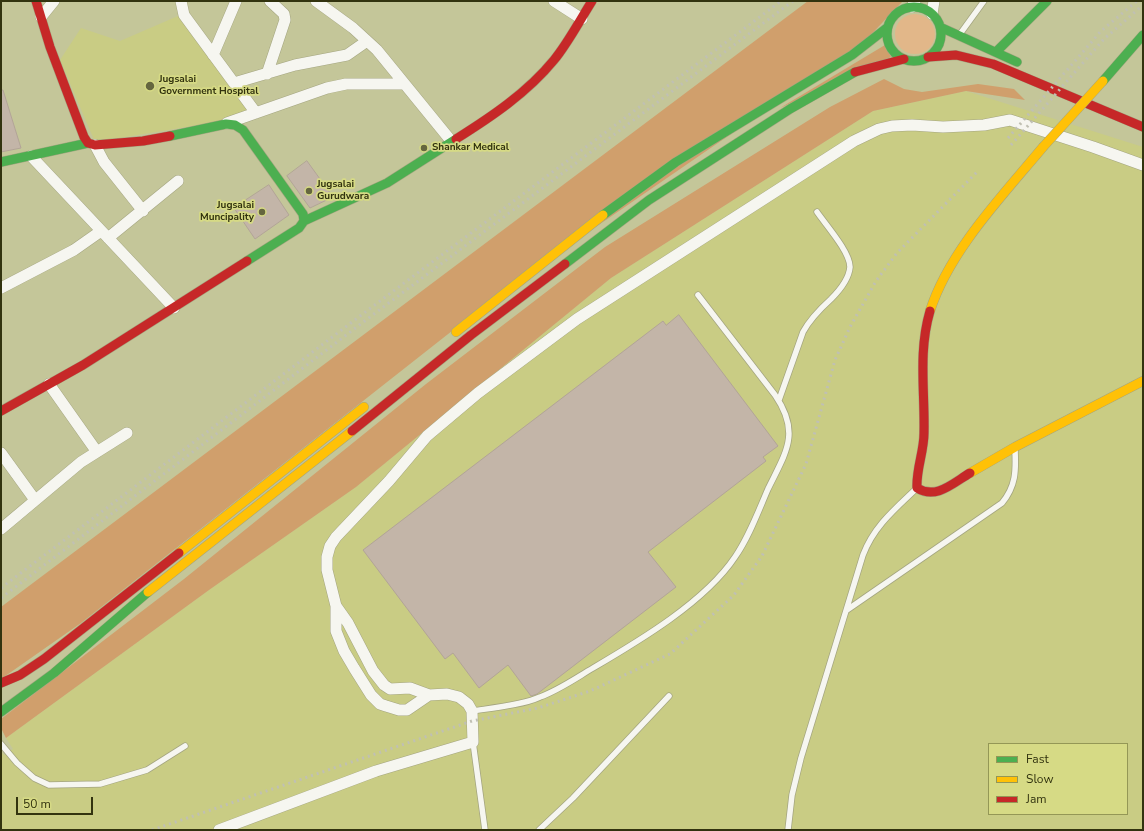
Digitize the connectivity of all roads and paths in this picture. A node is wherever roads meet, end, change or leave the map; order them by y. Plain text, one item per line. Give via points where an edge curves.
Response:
1 (36, 1) edge
2 (54, 1) edge
3 (181, 1) edge
4 (236, 1) edge
5 (270, 1) edge
6 (316, 1) edge
7 (554, 1) edge
8 (592, 1) edge
9 (934, 1) edge
10 (984, 1) edge
11 (1047, 1) edge
12 (913, 4) edge
13 (932, 14) junction
14 (41, 17) junction
15 (582, 18) junction
16 (888, 27) junction
17 (940, 27) junction
18 (1143, 35) edge
19 (959, 36) junction
20 (367, 41) junction
21 (996, 52) junction
22 (213, 55) junction
23 (928, 58) junction
24 (904, 59) junction
25 (1028, 67) dead end
26 (267, 74) junction
27 (234, 84) junction
28 (404, 84) junction
29 (1084, 91) dead end
30 (1098, 97) dead end
31 (256, 113) junction
32 (226, 124) junction
33 (1143, 127) edge
34 (452, 142) junction
35 (92, 144) junction
36 (31, 156) junction
37 (1, 162) edge
38 (1143, 165) edge
39 (178, 181) dead end
40 (143, 211) junction
41 (817, 212) dead end
42 (304, 221) junction
43 (104, 235) junction
44 (1, 288) edge
45 (698, 295) dead end
46 (174, 308) junction
47 (448, 339) dead end
48 (1143, 381) edge
49 (49, 384) junction
50 (779, 400) junction
51 (370, 402) dead end
52 (1, 411) edge
53 (128, 433) dead end
54 (1015, 447) junction
55 (97, 452) junction
56 (1, 453) edge
57 (917, 488) junction
58 (35, 500) junction
59 (1, 529) edge
60 (336, 606) junction
61 (847, 610) junction
62 (1, 683) edge
63 (429, 695) junction
64 (668, 696) dead end
65 (472, 711) junction
66 (1, 712) edge
67 (473, 742) junction
68 (1, 744) edge
69 (185, 746) dead end
70 (219, 830) edge
71 (485, 830) edge
72 (539, 830) edge
73 (788, 830) edge

1 - 14 main road
2 - 14 street
3 - 22 street via 184,15
4 - 22 street
5 - 26 street via 284,14 284,20
6 - 20 street
7 - 15 street
8 - 15 main road
9 - 13 street
10 - 19 lane
11 - 21 main road
12 - 13 main road
12 - 16 main road via 893,17
13 - 17 main road
14 - 35 main road via 84,138
15 - 34 main road via 554,60 522,93
16 - 24 main road via 887,37 890,46
16 - 47 main road via 852,55 676,162 602,216
17 - 19 main road
17 - 23 main road via 939,44
18 - 57 main road, bridge via 1043,147 965,245 932,305 925,330 924,435 916,478
19 - 21 main road
20 - 26 street via 347,55 295,65
20 - 28 street
21 - 25 main road
22 - 27 street
23 - 24 main road via 920,61
23 - 33 main road via 956,55 993,64
24 - 66 main road via 856,72 836,83 790,109 649,200 471,335 144,596 54,674
26 - 27 street
27 - 31 street
28 - 31 street via 346,84 327,88
28 - 34 street
29 - 30 main road
31 - 32 street
32 - 35 main road via 143,141
32 - 42 main road via 242,130 303,214
34 - 42 main road via 387,183
35 - 36 main road
35 - 40 street
36 - 37 main road
36 - 43 street
38 - 60 street via 1010,120 977,126 892,126 854,141 577,319 478,393 427,436 330,546 327,570
39 - 40 street
40 - 43 street
41 - 50 lane via 846,254 849,273 840,289 808,323 803,332
42 - 46 main road via 299,228
43 - 44 street
43 - 46 street
45 - 50 lane
46 - 49 main road
48 - 54 main road
49 - 52 main road
49 - 55 street
50 - 65 lane via 786,410 789,422 789,440 784,456 745,539 735,557 718,578 637,642 558,689 539,698
51 - 62 main road via 44,659 20,675
53 - 55 street
54 - 57 main road via 936,493 924,493
54 - 61 lane via 1014,483 1002,503
55 - 58 street
56 - 58 street
57 - 61 lane via 881,523 869,539
58 - 59 street
60 - 63 street via 348,623 373,671 384,685 390,689 410,688
60 - 63 street via 336,631 344,651 376,700 386,706 407,710
61 - 73 lane via 801,758 792,795
63 - 65 street via 447,694 459,697
64 - 72 lane via 573,798
65 - 67 street
67 - 70 street via 376,771
67 - 71 lane
68 - 69 lane via 34,778 49,785 100,784 147,770

